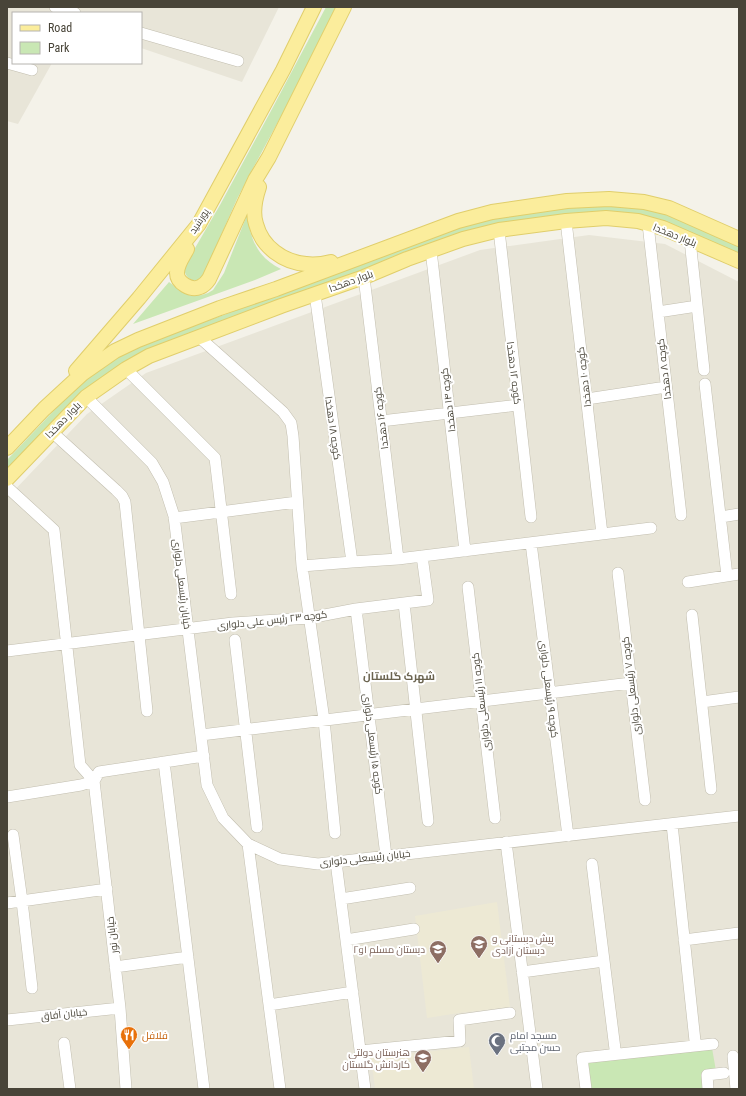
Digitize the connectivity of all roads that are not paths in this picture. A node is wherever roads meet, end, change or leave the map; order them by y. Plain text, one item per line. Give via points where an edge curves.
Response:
1 (55, 7) edge
2 (314, 7) edge
3 (344, 7) edge
4 (72, 12) edge
5 (142, 33) edge
6 (238, 61) dead end
7 (7, 63) edge
8 (32, 70) dead end
9 (269, 156) junction
10 (566, 221) junction
11 (199, 224) junction
12 (648, 224) junction
13 (498, 230) junction
14 (690, 240) junction
15 (739, 240) edge
16 (431, 250) junction
17 (363, 257) junction
18 (739, 262) edge
19 (364, 277) junction
20 (315, 294) junction
21 (698, 306) junction
22 (658, 312) junction
23 (199, 337) junction
24 (126, 368) junction
25 (704, 370) dead end
26 (705, 384) dead end
27 (666, 387) junction
28 (86, 397) junction
29 (587, 399) junction
30 (518, 405) junction
31 (44, 409) junction
32 (449, 413) junction
33 (381, 421) junction
34 (52, 432) junction
35 (7, 448) edge
36 (7, 479) edge
37 (7, 487) edge
38 (297, 502) junction
39 (221, 512) junction
40 (739, 514) edge
41 (681, 515) dead end
42 (531, 517) dead end
43 (721, 517) junction
44 (174, 518) junction
45 (651, 528) dead end
46 (602, 534) junction
47 (531, 543) junction
48 (465, 551) junction
49 (422, 556) junction
50 (398, 559) junction
51 (352, 562) junction
52 (302, 566) junction
53 (618, 573) dead end
54 (739, 574) edge
55 (727, 576) junction
56 (688, 582) dead end
57 (468, 587) dead end
58 (231, 594) dead end
59 (404, 603) junction
60 (356, 609) junction
61 (692, 616) dead end
62 (309, 618) junction
63 (188, 629) junction
64 (139, 635) junction
65 (235, 640) dead end
66 (66, 645) junction
67 (7, 651) edge
68 (631, 683) junction
69 (550, 692) junction
70 (739, 698) edge
71 (481, 701) junction
72 (702, 702) junction
73 (415, 709) junction
74 (147, 711) dead end
75 (369, 714) junction
76 (324, 720) junction
77 (246, 729) junction
78 (201, 735) junction
79 (204, 756) junction
80 (164, 762) junction
81 (94, 781) junction
82 (712, 789) dead end
83 (7, 797) edge
84 (645, 800) dead end
85 (739, 816) edge
86 (495, 818) dead end
87 (428, 821) dead end
88 (672, 824) junction
89 (257, 827) dead end
90 (335, 833) dead end
91 (13, 835) dead end
92 (568, 836) junction
93 (506, 842) junction
94 (248, 844) junction
95 (386, 856) junction
96 (336, 862) junction
97 (592, 864) dead end
98 (410, 888) dead end
99 (106, 889) junction
100 (341, 899) junction
101 (22, 901) junction
102 (7, 903) edge
103 (414, 929) dead end
104 (739, 933) edge
105 (346, 940) junction
106 (684, 940) junction
107 (188, 957) junction
108 (604, 961) junction
109 (115, 967) junction
110 (522, 972) junction
111 (32, 988) dead end
112 (353, 992) junction
113 (269, 1005) junction
114 (120, 1008) junction
115 (510, 1013) dead end
116 (7, 1020) edge
117 (695, 1041) dead end
118 (64, 1043) dead end
119 (713, 1044) dead end
120 (615, 1049) dead end
121 (360, 1051) junction
122 (733, 1056) dead end
123 (724, 1073) dead end
124 (70, 1089) edge
125 (126, 1089) edge
126 (204, 1089) edge
127 (280, 1089) edge
128 (365, 1089) edge
129 (536, 1089) edge
130 (586, 1089) edge
131 (708, 1089) edge
132 (736, 1089) edge

1 - 4 street
2 - 11 main road, پورشید via 283,70
3 - 9 main road
5 - 6 street
7 - 8 street
9 - 11 main road via 209,279 206,284 196,288 181,282 177,274 180,262
9 - 17 main road via 256,196 254,216 259,232 273,251 288,260 307,264
10 - 12 main road, بلوار دهخدا via 606,218
10 - 13 main road, بلوار دهخدا
10 - 29 street, کوچه ۱۰ دهخدا
11 - 31 main road, پورشید
12 - 14 main road, بلوار دهخدا
12 - 22 street, کوچه ۸ دهخدا
13 - 16 main road, بلوار دهخدا
13 - 30 street, کوچه ۱۲ دهخدا
14 - 18 main road, بلوار دهخدا
14 - 21 street
15 - 17 main road, بلوار دهخدا via 669,208 644,202 609,199 567,201 492,212 458,221
16 - 19 main road, بلوار دهخدا
16 - 32 street, کوچه ۱۴ دهخدا
17 - 31 main road, بلوار دهخدا via 138,340 115,351 82,374
19 - 20 main road, بلوار دهخدا
19 - 33 street, کوچه ۱۶ دهخدا
20 - 23 main road, بلوار دهخدا
20 - 51 street, کوچه ۱۸ دهخدا
21 - 22 street
21 - 25 street
22 - 27 street, کوچه ۸ دهخدا
23 - 24 main road, بلوار دهخدا via 149,356
23 - 38 street via 283,412 291,423
24 - 28 main road, بلوار دهخدا
24 - 39 street via 215,458
26 - 43 street
27 - 29 street
27 - 41 street, کوچه ۸ دهخدا
28 - 34 main road, بلوار دهخدا
28 - 44 street, خیابان رئیسعلی دلواری via 152,463 163,482
29 - 46 street, کوچه ۱۰ دهخدا
30 - 32 street
30 - 42 street, کوچه ۱۲ دهخدا
31 - 35 main road, بلوار دهخدا
32 - 33 street
32 - 48 street, کوچه ۱۴ دهخدا
33 - 50 street, کوچه ۱۶ دهخدا
34 - 36 main road, بلوار دهخدا
34 - 64 street via 116,490 125,502
37 - 66 street via 54,530
38 - 39 street
38 - 52 street
39 - 44 street
39 - 58 street
40 - 43 street
43 - 55 street
44 - 63 street, خیابان رئیسعلی دلواری
45 - 46 street
46 - 47 street
47 - 48 street
47 - 69 street, کوچه ۹ رئیسعلی دلواری
48 - 49 street
49 - 50 street
49 - 59 street, کوچه ۲۳ رئیس علی دلواری via 428,600
50 - 51 street
51 - 52 street
52 - 62 street
53 - 68 street, کوچه ۷ رئیسعلی دلواری
54 - 55 street
55 - 56 street
57 - 71 street, کوچه ۱۱ رئیسعلی دلواری
59 - 60 street, کوچه ۲۳ رئیس علی دلواری
59 - 73 street
60 - 62 street, کوچه ۲۳ رئیس علی دلواری
60 - 75 street, کوچه ۱۵ رئیسعلی دلواری
61 - 72 street
62 - 63 street, کوچه ۲۳ رئیس علی دلواری
62 - 76 street
63 - 64 street, کوچه ۲۳ رئیس علی دلواری
63 - 78 street, خیابان رئیسعلی دلواری
64 - 66 street, کوچه ۲۳ رئیس علی دلواری
64 - 74 street
65 - 77 street
66 - 67 street, کوچه ۲۳ رئیس علی دلواری
66 - 81 street via 80,765
68 - 69 street
68 - 84 street, کوچه ۷ رئیسعلی دلواری
69 - 71 street
69 - 92 street, کوچه ۹ رئیسعلی دلواری
70 - 72 street
71 - 73 street
71 - 86 street, کوچه ۱۱ رئیسعلی دلواری
72 - 82 street
73 - 75 street
73 - 87 street
75 - 76 street
75 - 95 street, کوچه ۱۵ رئیسعلی دلواری
76 - 77 street
76 - 90 street
77 - 78 street
77 - 89 street
78 - 79 street, خیابان رئیسعلی دلواری
79 - 80 street
79 - 94 street, خیابان رئیسعلی دلواری via 207,785 223,818
80 - 81 street via 99,772
80 - 107 street
81 - 83 street
81 - 99 street, خیابان نور
85 - 88 street, خیابان رئیسعلی دلواری
88 - 92 street, خیابان رئیسعلی دلواری
88 - 106 street
91 - 101 street
92 - 93 street, خیابان رئیسعلی دلواری
93 - 95 street, خیابان رئیسعلی دلواری
93 - 110 street
94 - 96 street, خیابان رئیسعلی دلواری via 280,859 318,864
94 - 113 street
95 - 96 street, خیابان رئیسعلی دلواری
96 - 100 street
97 - 108 street
98 - 100 street
99 - 101 street
99 - 109 street, خیابان نور
100 - 105 street
101 - 102 street
101 - 111 street
103 - 105 street
104 - 106 street
105 - 112 street
106 - 117 street
107 - 109 street
107 - 126 street
108 - 110 street
108 - 120 street
109 - 114 street, خیابان نور
110 - 129 street
112 - 113 street
112 - 121 street
113 - 127 street
114 - 116 street, خیابان آفاق
114 - 125 street, خیابان نور
115 - 121 street via 459,1020 460,1041
118 - 124 street
119 - 130 street via 582,1058
121 - 128 street
122 - 132 street
123 - 131 street via 707,1075

